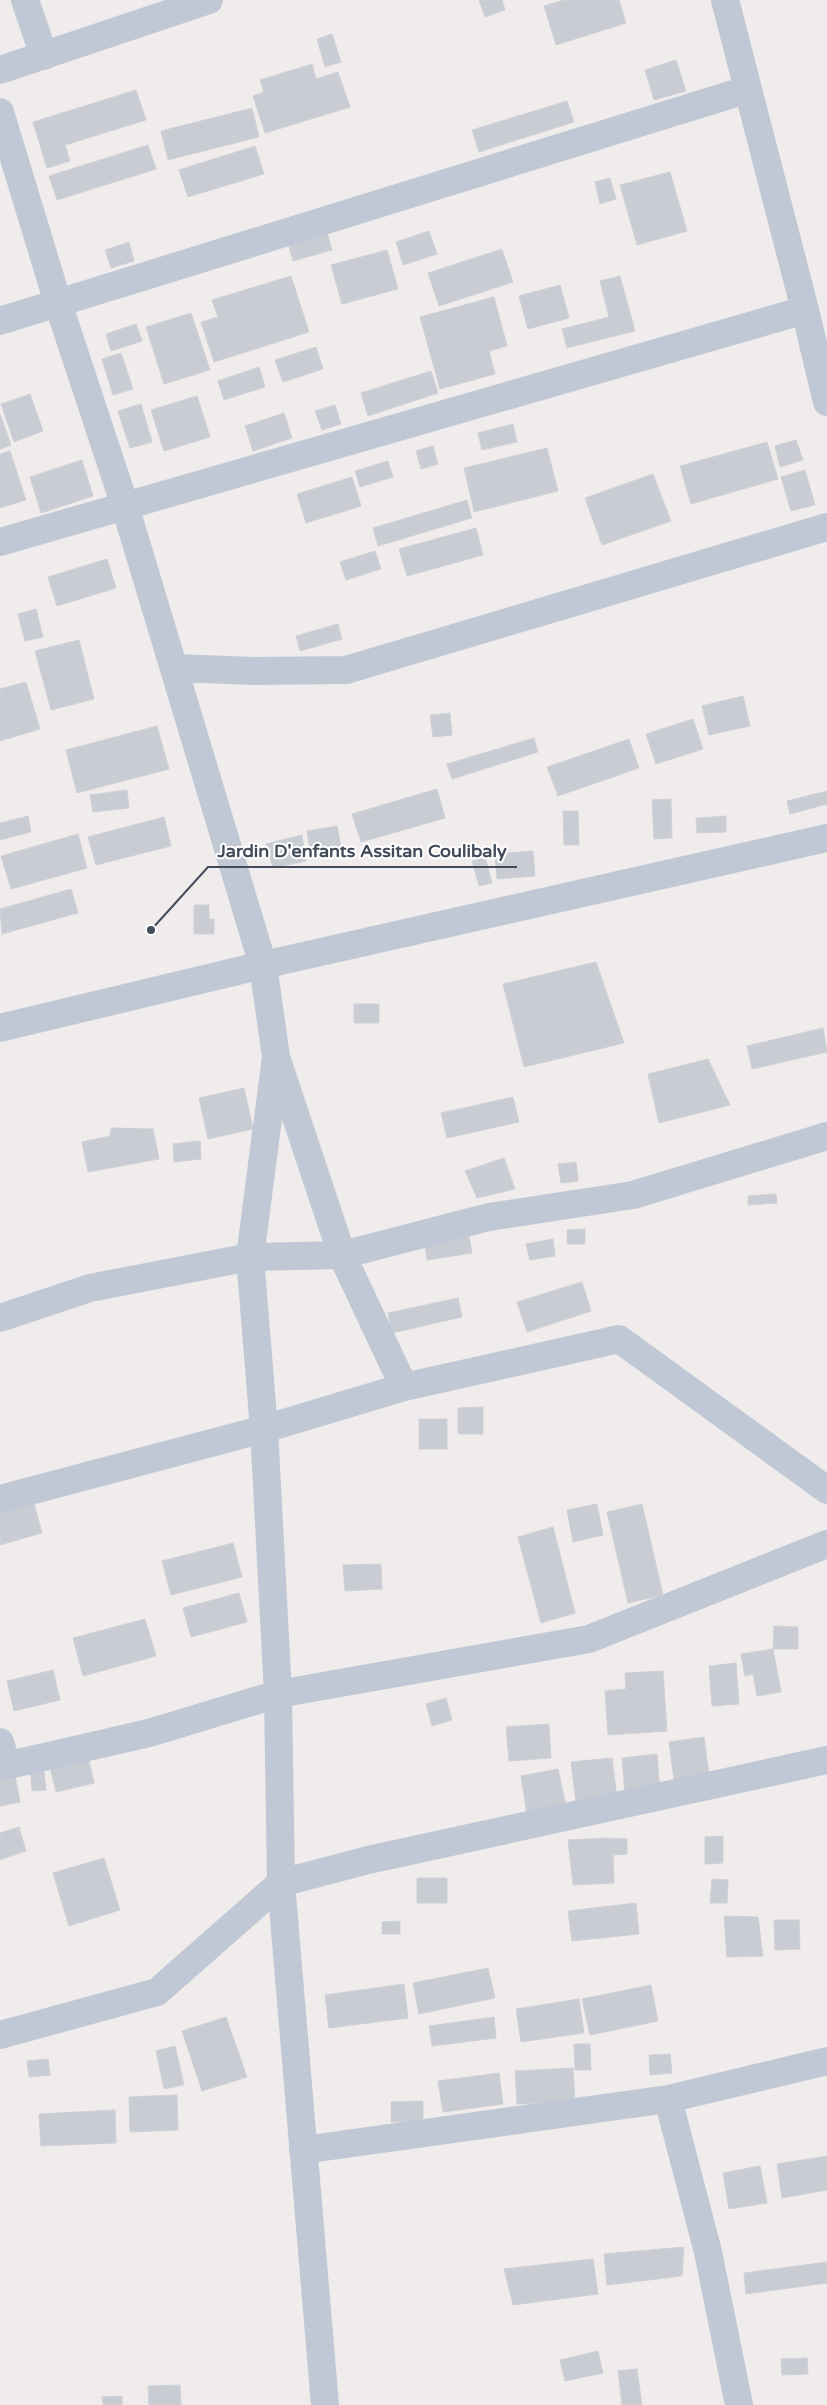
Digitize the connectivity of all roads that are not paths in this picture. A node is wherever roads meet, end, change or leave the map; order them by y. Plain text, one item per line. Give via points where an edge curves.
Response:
1 (26, 0) edge
2 (209, 0) edge
3 (725, 0) edge
4 (44, 56) junction
5 (0, 70) edge
6 (746, 90) junction
7 (0, 112) edge
8 (58, 302) junction
9 (806, 310) junction
10 (0, 321) edge
11 (827, 402) edge
12 (125, 506) junction
13 (827, 527) edge
14 (0, 542) edge
15 (174, 668) junction
16 (827, 838) edge
17 (262, 965) junction
18 (1, 1024) edge
19 (276, 1057) junction
20 (827, 1136) edge
21 (342, 1255) junction
22 (250, 1257) junction
23 (0, 1318) edge
24 (404, 1387) junction
25 (264, 1429) junction
26 (827, 1490) edge
27 (0, 1498) edge
28 (827, 1544) edge
29 (278, 1694) junction
30 (2, 1758) edge
31 (827, 1760) edge
32 (281, 1883) junction
33 (0, 2035) edge
34 (827, 2061) edge
35 (668, 2099) junction
36 (303, 2150) junction
37 (325, 2405) edge
38 (739, 2405) edge

1 - 4 street
2 - 4 street
3 - 6 street
4 - 5 street
6 - 8 street
6 - 9 street
7 - 8 street
8 - 10 street
8 - 12 street
9 - 11 street
9 - 12 street
12 - 14 street
12 - 15 street
13 - 15 street via 346,670
15 - 17 street
16 - 17 street
17 - 18 street
17 - 19 street
19 - 21 street
19 - 22 street
20 - 21 street via 633,1195 489,1217
21 - 22 street
21 - 24 street
22 - 23 street via 90,1288
22 - 25 street
24 - 25 street
24 - 26 street via 620,1339
25 - 27 street
25 - 29 street
28 - 29 street via 589,1639
29 - 30 street via 149,1734
29 - 32 street
31 - 32 street via 368,1860
32 - 33 street via 157,1992
32 - 36 street
34 - 35 street
35 - 36 street
35 - 38 street via 708,2252
36 - 37 street

